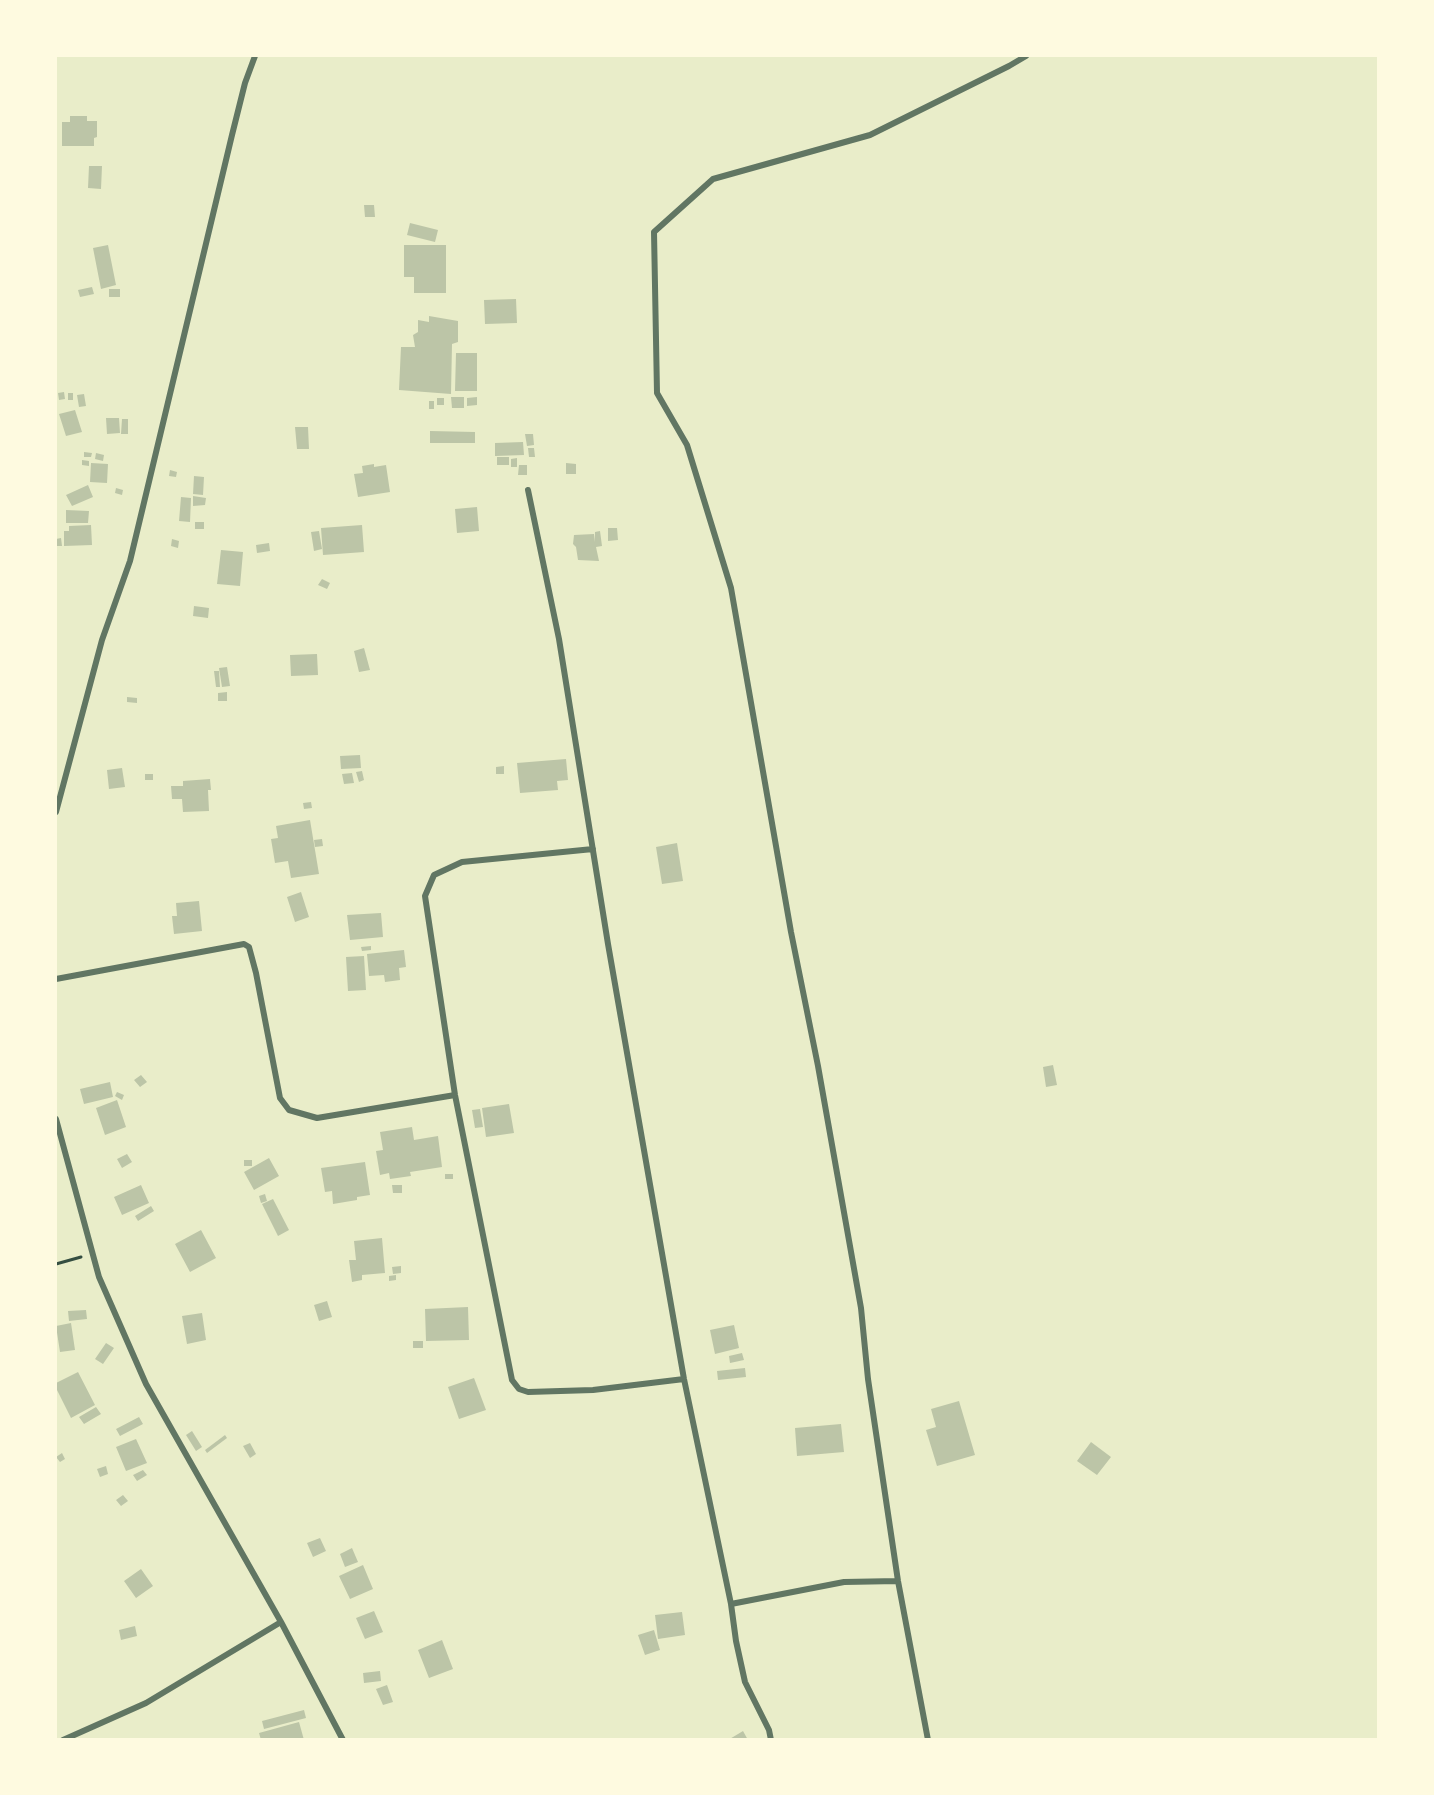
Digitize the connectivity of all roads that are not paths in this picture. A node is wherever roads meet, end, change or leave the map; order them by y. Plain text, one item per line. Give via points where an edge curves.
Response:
1 (255, 56) edge
2 (1026, 56) edge
3 (528, 490) dead end
4 (56, 812) edge
5 (592, 849) junction
6 (56, 979) edge
7 (455, 1095) junction
8 (56, 1119) edge
9 (684, 1379) junction
10 (898, 1581) junction
11 (731, 1604) junction
12 (281, 1622) junction
13 (63, 1740) edge
14 (343, 1740) edge
15 (771, 1740) edge
16 (928, 1740) edge

1 - 4 street via 232,135 129,561 102,640
2 - 10 street via 870,135 713,179 654,232 657,393 687,445 731,588 861,1308
3 - 5 street via 559,639
5 - 7 street via 462,862 434,875 425,896
5 - 9 street
6 - 7 street via 244,944 249,947 280,1098 289,1110 317,1118
7 - 9 street via 512,1380 519,1389 593,1390
8 - 12 street via 92,1254 115,1317 146,1384
9 - 11 street
10 - 11 street via 844,1582
10 - 16 street
11 - 15 street via 745,1682
12 - 13 street via 146,1703
12 - 14 street

